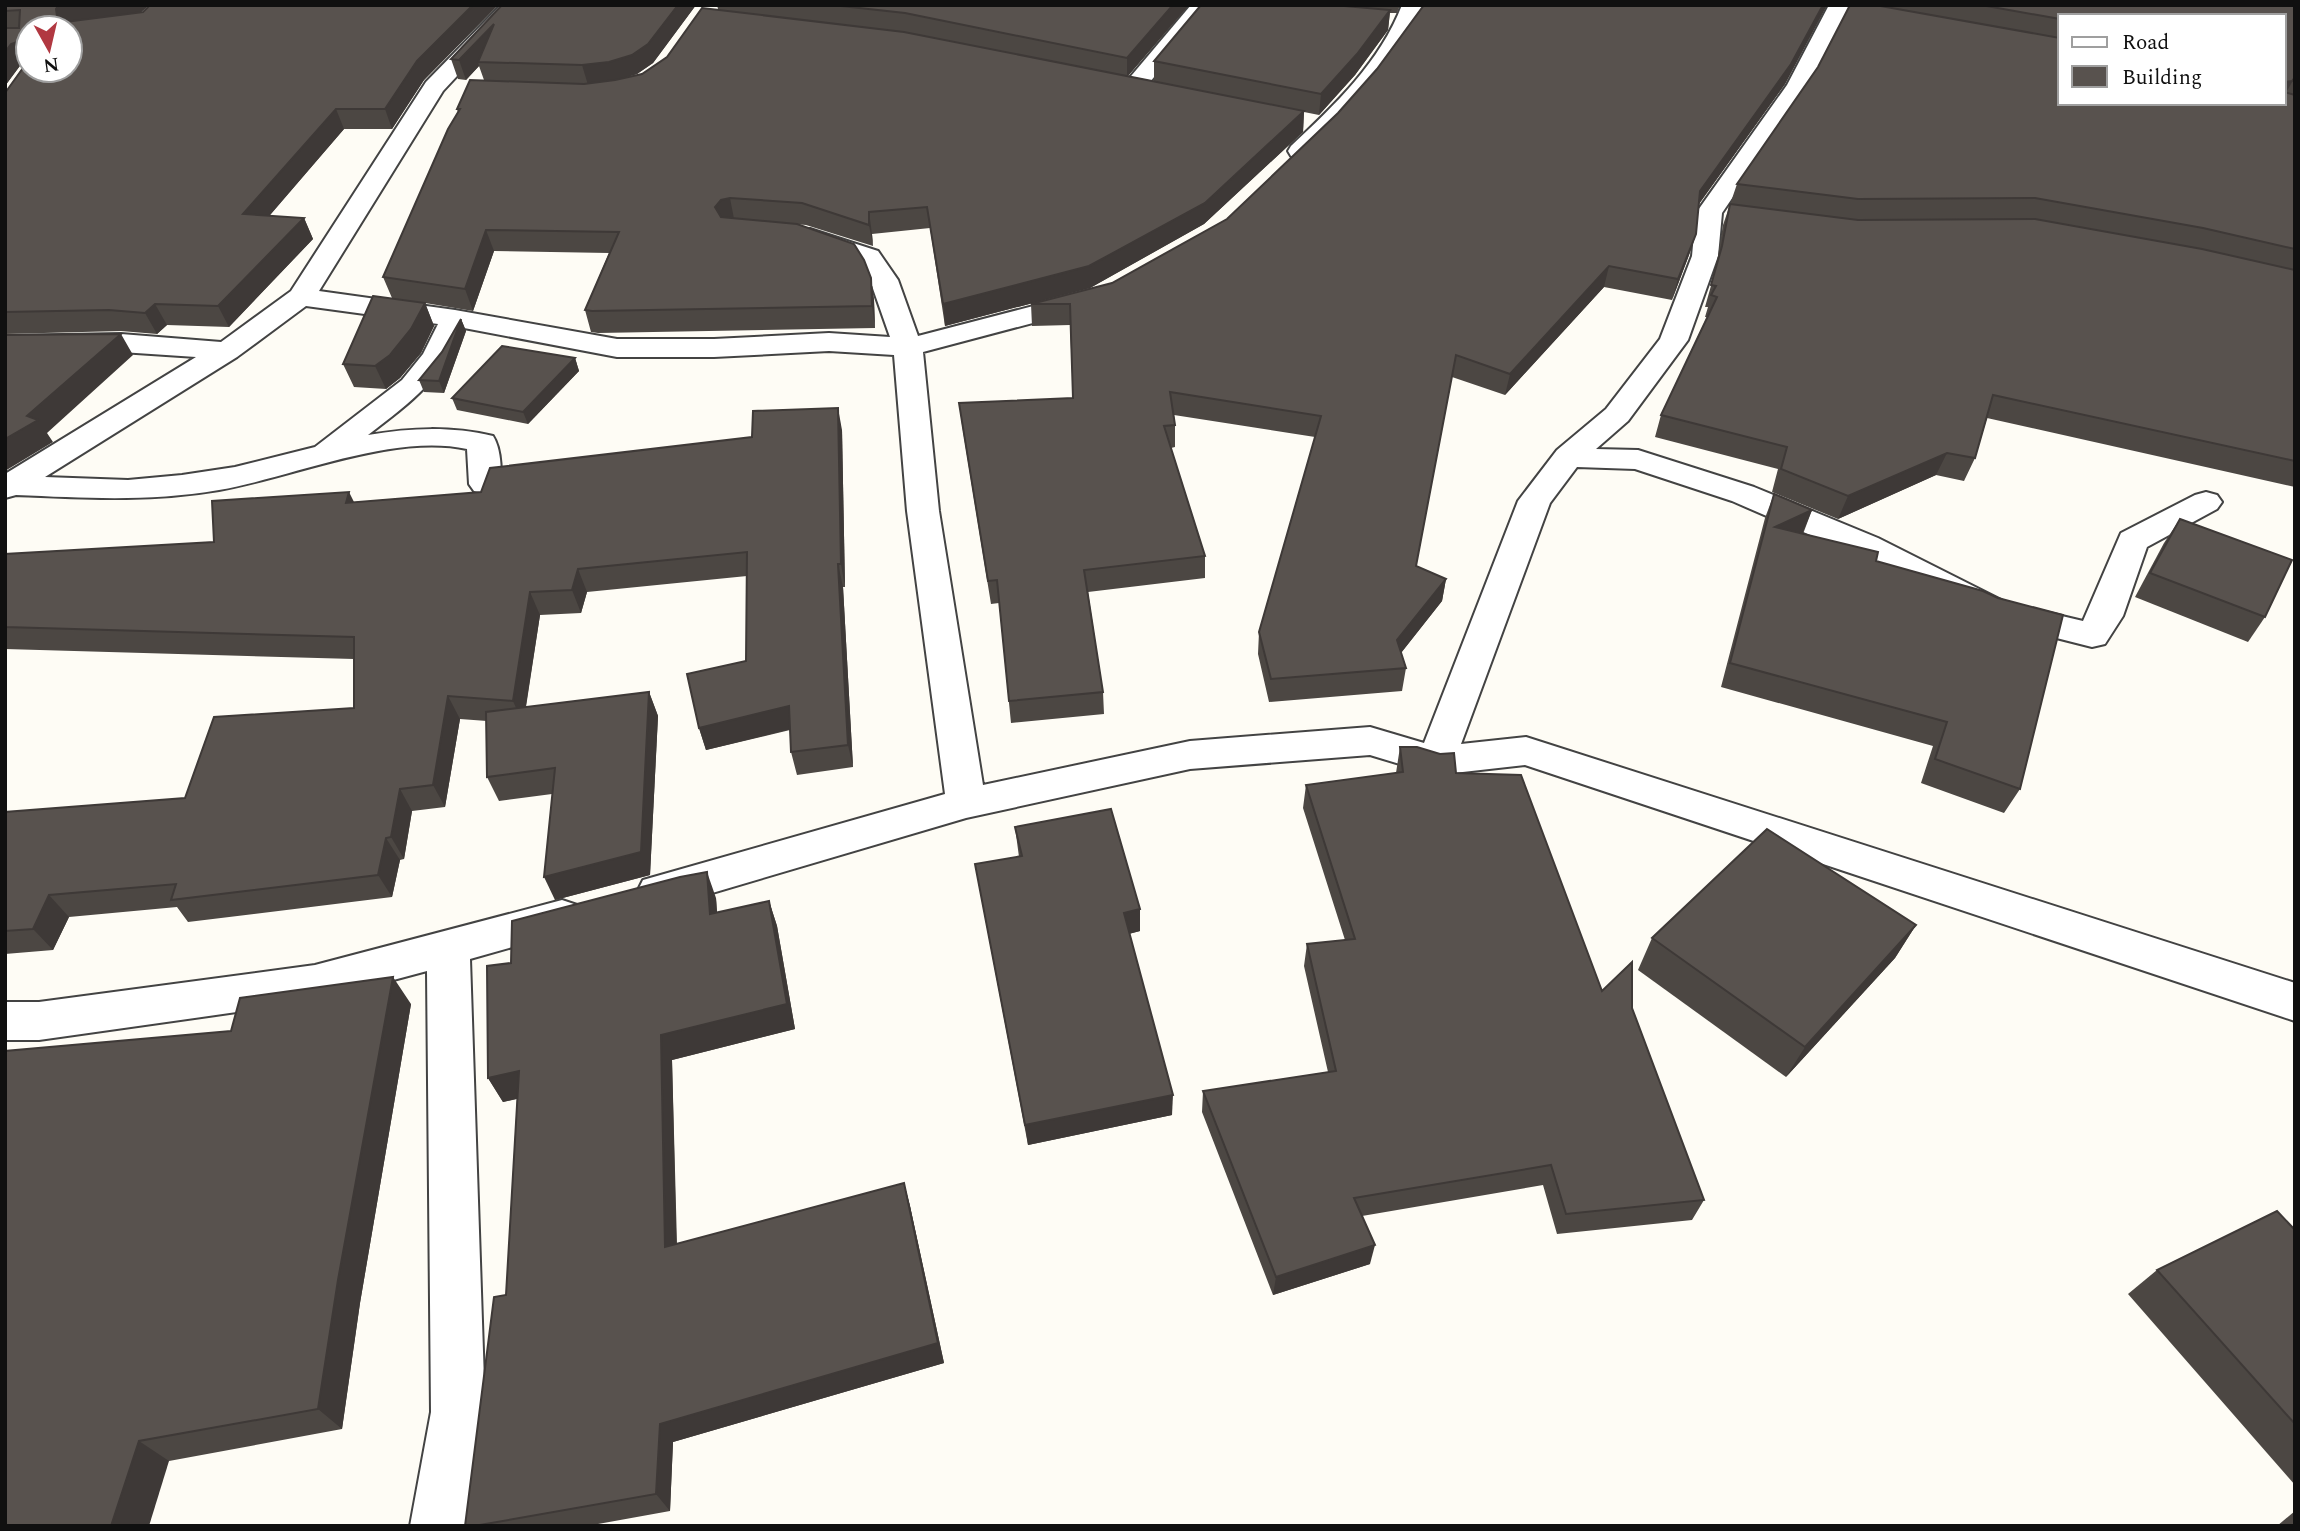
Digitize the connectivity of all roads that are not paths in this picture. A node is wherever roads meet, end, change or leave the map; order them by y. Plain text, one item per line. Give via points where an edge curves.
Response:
1 (513, 5) edge
2 (1201, 6) edge
3 (1228, 9) edge
4 (1849, 10) edge
5 (1410, 14) edge
6 (1380, 21) edge
7 (1107, 82) edge
8 (1134, 87) junction
9 (1161, 93) edge
10 (1298, 120) edge
11 (1326, 126) junction
12 (1286, 164) edge
13 (777, 233) edge
14 (1101, 296) edge
15 (301, 297) junction
16 (455, 318) junction
17 (5, 345) edge
18 (908, 347) junction
19 (227, 351) junction
20 (326, 452) junction
21 (1568, 457) junction
22 (485, 484) edge
23 (8, 486) edge
24 (2206, 502) dead end
25 (1436, 761) junction
26 (966, 803) junction
27 (448, 947) junction
28 (2295, 1002) edge
29 (5, 1021) edge
30 (439, 1526) edge

1 - 15 street via 447,88
2 - 3 street
2 - 8 street
4 - 21 street via 1798,85 1722,215 1674,340 1618,415
5 - 6 street
5 - 11 street via 1365,82
7 - 8 street
8 - 9 street
10 - 11 street
11 - 12 street
13 - 18 street via 804,235 869,257 884,280
14 - 18 street
15 - 16 street
15 - 19 street
16 - 18 street via 617,348 829,342
16 - 20 street via 436,356 413,386
17 - 19 street via 121,343
18 - 26 street via 923,510
19 - 23 street
20 - 22 street via 428,437 469,438 482,443
20 - 23 street via 246,475 140,490
21 - 24 street via 1638,460 1743,494 1866,546 1997,612 2092,635 2105,615 2133,541
21 - 25 street via 1534,501
25 - 26 street via 1370,741 1190,755
25 - 28 street via 1526,751
26 - 27 street
27 - 29 street via 316,983 39,1021
27 - 30 street via 458,1412

